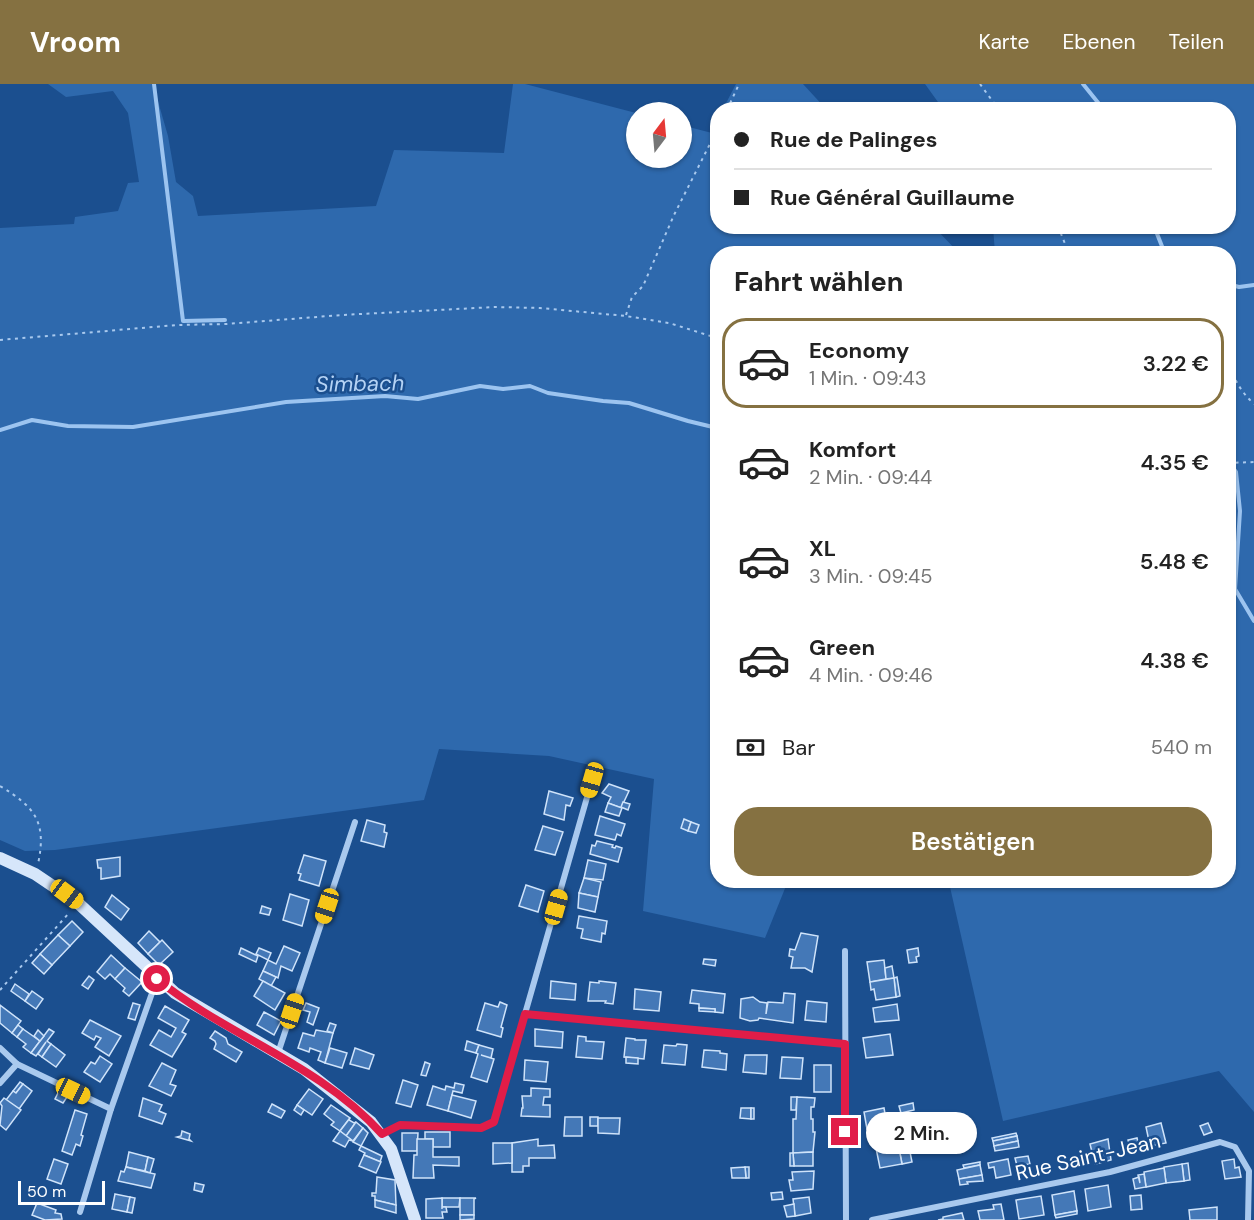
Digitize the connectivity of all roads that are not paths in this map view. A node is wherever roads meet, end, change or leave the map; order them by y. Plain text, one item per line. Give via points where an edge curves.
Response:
1 (592, 780) dead end
2 (355, 822) dead end
3 (0, 858) edge
4 (845, 951) dead end
5 (157, 979) junction
6 (525, 1014) junction
7 (845, 1044) junction
8 (0, 1048) edge
9 (278, 1053) junction
10 (17, 1064) junction
11 (0, 1083) edge
12 (111, 1109) junction
13 (382, 1134) junction
14 (80, 1212) dead end
15 (415, 1220) edge
16 (846, 1220) edge
17 (872, 1220) edge
18 (1248, 1220) edge

1 - 6 street
2 - 9 street
3 - 5 main road via 35,873 78,903
4 - 7 street
5 - 9 main road
5 - 12 street
6 - 7 street
6 - 13 street via 494,1122 481,1128 400,1125
7 - 16 street
8 - 10 street
9 - 13 main road via 352,1106
10 - 11 street
10 - 12 street
12 - 14 street
13 - 15 main road via 399,1166
17 - 18 street, Rue Saint-Jean via 1110,1172 1220,1142 1235,1147 1249,1171

